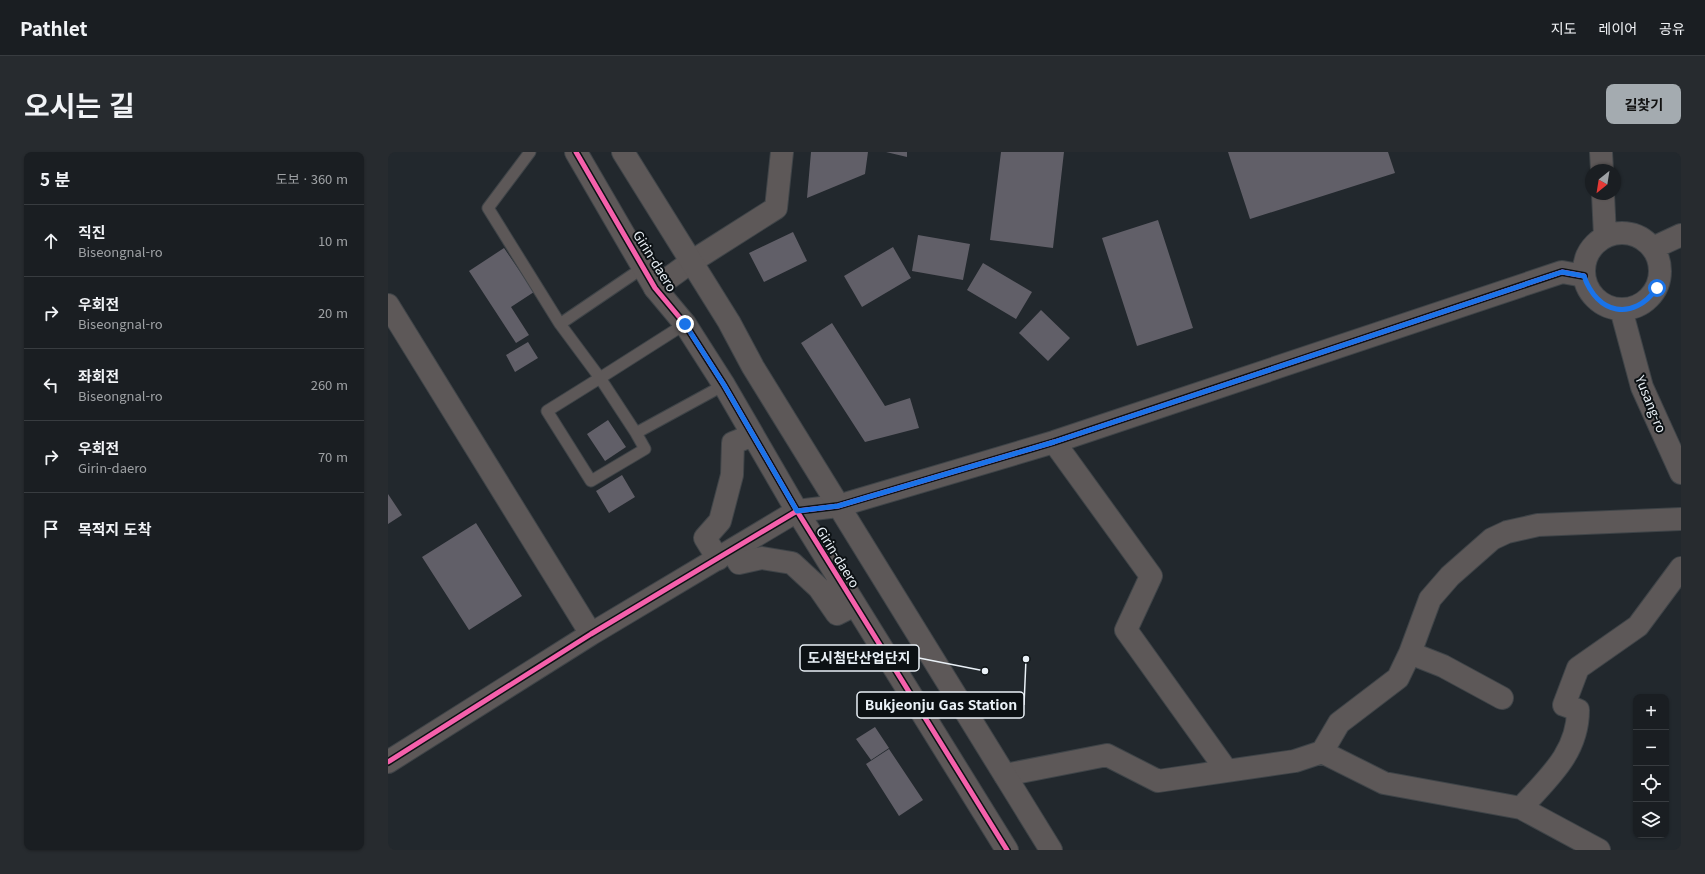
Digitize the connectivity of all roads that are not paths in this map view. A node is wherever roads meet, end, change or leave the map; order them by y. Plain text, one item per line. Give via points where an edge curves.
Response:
1 (530, 152) edge
2 (576, 152) edge
3 (623, 152) edge
4 (782, 152) edge
5 (1601, 152) edge
6 (1602, 164) edge
7 (1603, 200) edge
8 (1681, 235) edge
9 (1605, 236) junction
10 (1653, 248) junction
11 (692, 262) junction
12 (644, 267) junction
13 (1584, 276) junction
14 (655, 288) junction
15 (388, 305) edge
16 (1620, 309) junction
17 (560, 324) junction
18 (685, 324) junction
19 (600, 378) junction
20 (724, 385) junction
21 (636, 433) junction
22 (752, 435) junction
23 (1054, 442) junction
24 (1681, 473) edge
25 (838, 506) junction
26 (797, 511) junction
27 (1681, 519) edge
28 (725, 555) junction
29 (1681, 568) edge
30 (855, 605) junction
31 (592, 634) junction
32 (1410, 653) junction
33 (1502, 698) dead end
34 (1322, 752) junction
35 (388, 762) edge
36 (1227, 771) junction
37 (1005, 775) junction
38 (1521, 808) junction
39 (1007, 850) edge
40 (1052, 850) edge
41 (1598, 850) edge

1 - 17 lane via 488,208
2 - 12 street, Girin-daero
3 - 11 street, Girin-daero
4 - 11 street via 776,208
5 - 6 street
7 - 9 street
8 - 10 street
9 - 10 street via 1623,232 1636,235
9 - 13 street via 1590,248 1584,262
10 - 16 street via 1659,260 1661,274 1657,288 1649,298 1634,308
11 - 14 street
11 - 25 street, Girin-daero
12 - 14 street, Girin-daero
12 - 17 lane
13 - 16 street via 1588,289 1596,299 1607,306
13 - 23 street via 1562,272
14 - 18 street, Girin-daero
15 - 31 street
16 - 24 street, Yusang-ro via 1642,387
17 - 19 lane
18 - 19 lane
18 - 20 street, Girin-daero
19 - 21 lane
19 - 21 lane via 547,411 591,482 646,449
20 - 21 lane
20 - 22 street, Girin-daero
22 - 26 street, Girin-daero
22 - 28 street via 733,443 732,474 720,521 705,538
23 - 25 street
23 - 36 street via 1151,576 1126,630
25 - 26 street
25 - 37 street, Girin-daero
26 - 28 street
26 - 30 street, Girin-daero
27 - 32 street via 1538,525 1507,532 1492,539 1450,576 1430,599
28 - 30 street via 739,563 762,558 792,563 819,588 837,614
28 - 31 street
29 - 38 street via 1638,626 1578,668 1564,705 1578,710 1578,725 1570,747 1560,766
30 - 39 street, Girin-daero
31 - 35 street
32 - 33 street via 1443,666
32 - 34 street via 1398,678 1339,723
34 - 36 street via 1295,761
34 - 38 street via 1384,783
36 - 37 street via 1158,781 1107,755
37 - 40 street, Girin-daero
38 - 41 street

